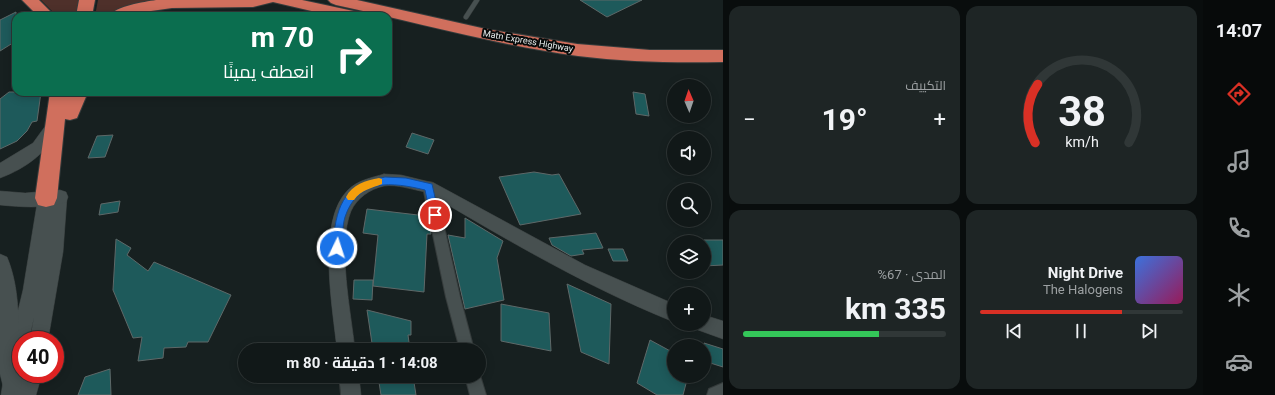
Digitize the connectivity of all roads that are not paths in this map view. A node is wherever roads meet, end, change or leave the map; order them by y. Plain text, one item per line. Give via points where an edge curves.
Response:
1 (30, 0) edge
2 (87, 0) edge
3 (267, 0) edge
4 (279, 0) edge
5 (336, 0) edge
6 (378, 0) edge
7 (477, 0) edge
8 (43, 12) edge
9 (85, 12) edge
10 (125, 12) edge
11 (336, 12) edge
12 (391, 12) edge
13 (392, 12) edge
14 (466, 17) junction
15 (392, 24) edge
16 (692, 56) junction
17 (723, 56) edge
18 (723, 69) edge
19 (60, 96) edge
20 (71, 96) edge
21 (76, 96) edge
22 (64, 115) junction
23 (0, 171) edge
24 (429, 187) junction
25 (0, 198) edge
26 (52, 202) junction
27 (0, 209) edge
28 (0, 263) edge
29 (667, 310) edge
30 (711, 326) edge
31 (723, 330) edge
32 (41, 331) edge
33 (345, 343) edge
34 (464, 343) edge
35 (24, 383) edge
36 (350, 383) edge
37 (475, 383) edge
38 (16, 391) edge
39 (723, 391) edge
40 (351, 395) edge
41 (478, 395) edge
42 (715, 395) edge

1 - 8 highway
2 - 9 highway
3 - 10 highway via 250,3 152,4
4 - 11 highway
5 - 12 highway, Matn Express Highway
6 - 14 highway
7 - 14 lane
13 - 16 highway, Matn Express Highway via 533,43 627,55
14 - 16 highway via 534,34
15 - 18 highway, Matn Express Highway via 565,58 662,67
16 - 17 highway, Matn Express Highway
19 - 22 highway
20 - 22 highway
21 - 22 highway
22 - 23 main road via 37,150
22 - 26 highway
24 - 29 street via 582,274
24 - 33 street via 406,181 385,180 369,184 354,192 347,202 340,218 337,236
24 - 34 street
25 - 26 main road
26 - 27 main road via 17,211
26 - 32 street via 55,252
26 - 38 street via 32,290
28 - 38 main road via 7,289 8,364
30 - 31 street
35 - 38 street
36 - 40 street
37 - 41 street
39 - 42 street

